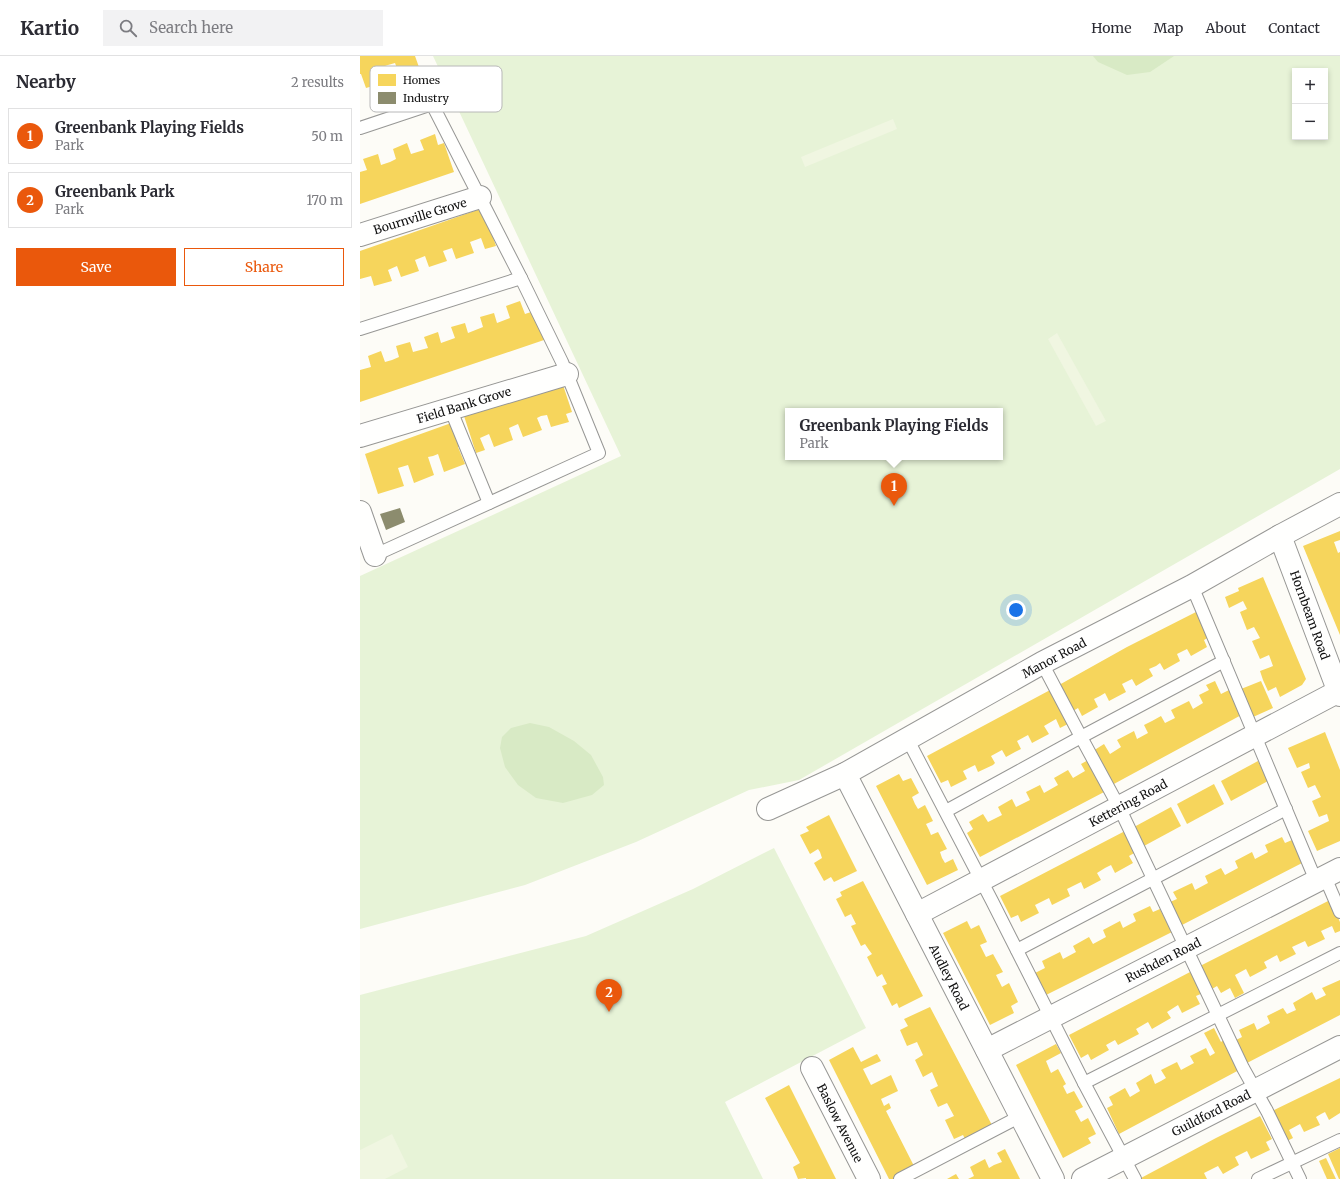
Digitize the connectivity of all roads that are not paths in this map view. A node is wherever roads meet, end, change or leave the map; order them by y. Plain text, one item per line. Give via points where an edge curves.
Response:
1 (408, 112) edge
2 (436, 112) edge
3 (360, 128) edge
4 (480, 197) junction
5 (360, 235) edge
6 (521, 278) junction
7 (360, 329) edge
8 (567, 374) junction
9 (450, 408) junction
10 (360, 436) edge
11 (490, 503) junction
12 (1340, 504) edge
13 (360, 512) edge
14 (1280, 536) junction
15 (375, 555) joint
16 (1192, 586) junction
17 (1224, 661) junction
18 (1042, 663) junction
19 (1339, 693) edge
20 (1255, 736) junction
21 (1081, 737) junction
22 (908, 740) junction
23 (845, 774) junction
24 (1119, 808) junction
25 (768, 810) dead end
26 (1286, 810) junction
27 (946, 811) junction
28 (1327, 875) edge
29 (1153, 879) junction
30 (981, 881) junction
31 (1340, 912) edge
32 (917, 914) junction
33 (1186, 948) junction
34 (1017, 950) junction
35 (1340, 954) edge
36 (1219, 1014) junction
37 (1051, 1017) junction
38 (1340, 1047) edge
39 (987, 1050) junction
40 (812, 1068) dead end
41 (1084, 1083) junction
42 (1256, 1090) junction
43 (1021, 1116) junction
44 (1340, 1140) edge
45 (1123, 1158) junction
46 (1292, 1162) junction
47 (869, 1179) edge
48 (900, 1179) edge
49 (1053, 1179) edge
50 (1083, 1179) edge
51 (1135, 1179) edge
52 (1258, 1179) edge
53 (1300, 1179) edge

1 - 3 lane
2 - 4 lane
4 - 5 street, Bournville Grove
4 - 6 lane
6 - 7 lane
6 - 8 lane
8 - 9 street, Field Bank Grove
8 - 11 lane via 599,453
9 - 10 street, Field Bank Grove
9 - 11 lane
11 - 15 lane
12 - 14 street, Manor Road
13 - 15 street
14 - 16 street, Manor Road
14 - 19 street, Hornbeam Road
16 - 17 lane
16 - 18 street, Manor Road
17 - 20 lane
17 - 21 lane
18 - 21 lane
18 - 22 street, Manor Road
19 - 20 street, Kettering Road
20 - 24 street, Kettering Road
20 - 26 lane
21 - 24 lane
21 - 27 lane
22 - 23 street, Manor Road
22 - 27 lane
23 - 25 street, Manor Road
23 - 32 street, Audley Road
24 - 29 lane
24 - 30 street, Kettering Road
26 - 28 lane
26 - 29 lane
27 - 30 lane
28 - 31 lane
28 - 33 street, Rushden Road
29 - 33 lane
29 - 34 lane
30 - 32 street, Kettering Road
30 - 34 lane
32 - 39 street, Audley Road
33 - 36 lane
33 - 37 street, Rushden Road
34 - 37 lane
35 - 36 lane
36 - 41 lane
36 - 42 lane via 1243,1068
37 - 39 street, Rushden Road
37 - 41 lane
38 - 42 street, Guildford Road
39 - 43 street, Audley Road
40 - 47 street, Baslow Avenue
41 - 45 lane
42 - 45 street, Guildford Road
42 - 46 lane
43 - 48 lane
43 - 49 street, Audley Road
44 - 46 lane
45 - 50 street, Guildford Road
45 - 51 lane
46 - 52 lane
46 - 53 lane

